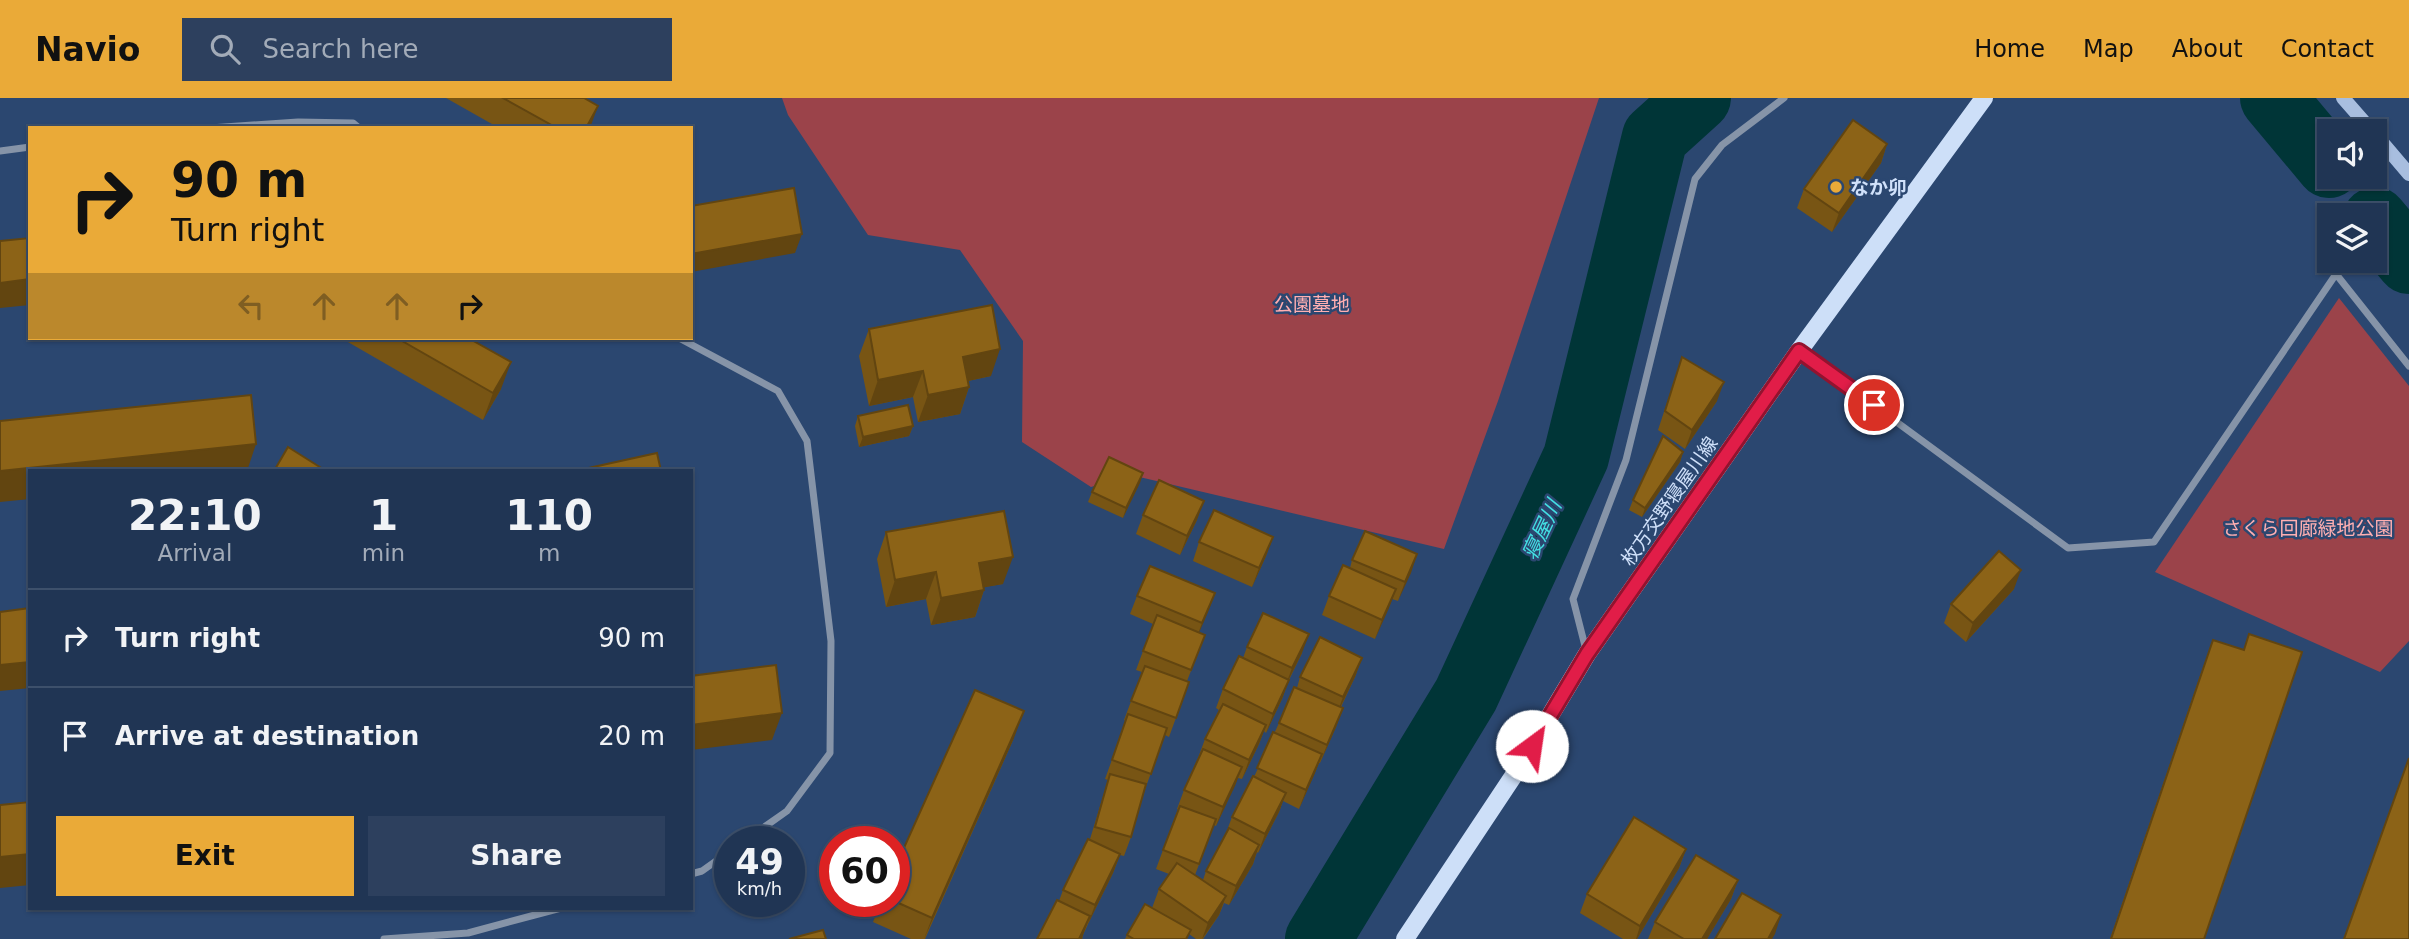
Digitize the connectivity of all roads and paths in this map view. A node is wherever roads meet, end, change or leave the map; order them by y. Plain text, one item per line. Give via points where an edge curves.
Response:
1 (1784, 98) edge
2 (1984, 98) edge
3 (2343, 98) edge
4 (2362, 119) edge
5 (239, 126) edge
6 (357, 126) edge
7 (28, 147) edge
8 (2387, 148) edge
9 (0, 151) edge
10 (2409, 174) edge
11 (684, 340) edge
12 (1799, 351) junction
13 (2409, 366) edge
14 (1587, 654) junction
15 (766, 826) edge
16 (714, 862) edge
17 (693, 873) edge
18 (554, 910) edge
19 (384, 939) edge
20 (1405, 939) edge

1 - 14 street via 1722,145 1695,179 1626,460 1573,599
2 - 12 main road, 枚方交野寝屋川線
3 - 4 main road
5 - 6 street via 298,122
7 - 9 street
8 - 10 main road
11 - 15 street via 778,391 807,441 831,641 830,753 788,811
12 - 13 street via 2068,548 2154,542 2336,274
12 - 14 main road, 枚方交野寝屋川線
14 - 20 main road, 枚方交野寝屋川線 via 1518,769
16 - 17 street
18 - 19 street via 468,933

